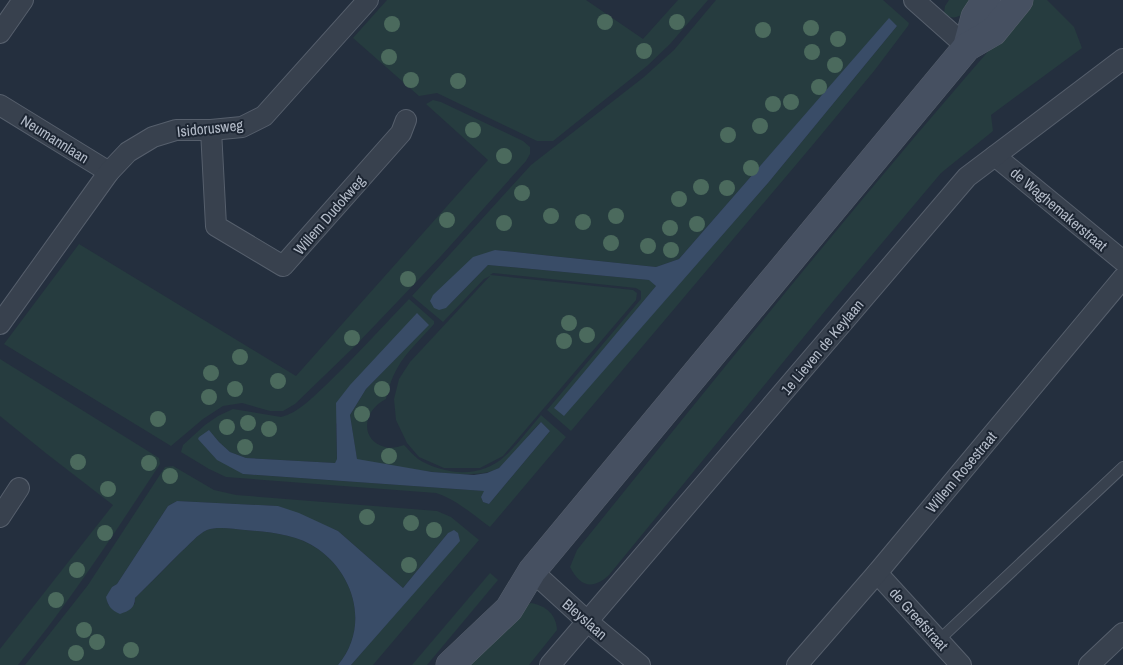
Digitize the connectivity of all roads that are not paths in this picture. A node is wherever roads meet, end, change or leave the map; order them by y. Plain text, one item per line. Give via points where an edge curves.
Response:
1 (23, 0) edge
2 (914, 0) edge
3 (986, 0) edge
4 (1019, 0) edge
5 (366, 1) edge
6 (0, 33) edge
7 (967, 47) junction
8 (1120, 65) edge
9 (0, 105) edge
10 (406, 120) dead end
11 (210, 130) junction
12 (995, 156) junction
13 (109, 172) junction
14 (1123, 261) edge
15 (1123, 278) edge
16 (0, 324) edge
17 (1123, 467) edge
18 (19, 488) dead end
19 (0, 518) edge
20 (532, 571) junction
21 (877, 573) junction
22 (588, 622) junction
23 (1123, 633) edge
24 (939, 640) junction
25 (450, 665) edge
26 (550, 665) edge
27 (640, 665) edge
28 (797, 665) edge
29 (961, 665) edge
30 (1089, 665) edge

1 - 6 street
2 - 7 street
3 - 7 main road via 975,17
4 - 7 main road via 993,32
5 - 11 street, Isidorusweg via 264,116 242,128
7 - 20 main road
8 - 12 street, 1e Lieven de Keylaan
9 - 13 street, Neumannlaan
10 - 11 street, Willem Dudokweg via 401,133 283,266 216,226
11 - 13 street, Isidorusweg via 176,130 153,137 128,152
12 - 14 street, de Waghemakerstraat
12 - 22 street, 1e Lieven de Keylaan via 967,177
13 - 16 street, Isidorusweg
15 - 21 street, Willem Rosestraat
17 - 24 lane
18 - 19 street
20 - 22 street, Bleyslaan
20 - 25 main road via 496,597
21 - 24 street, de Greefstraat
21 - 28 street, Willem Rosestraat
22 - 26 street, 1e Lieven de Keylaan
22 - 27 street, Bleyslaan
23 - 30 street
24 - 29 street, de Greefstraat

